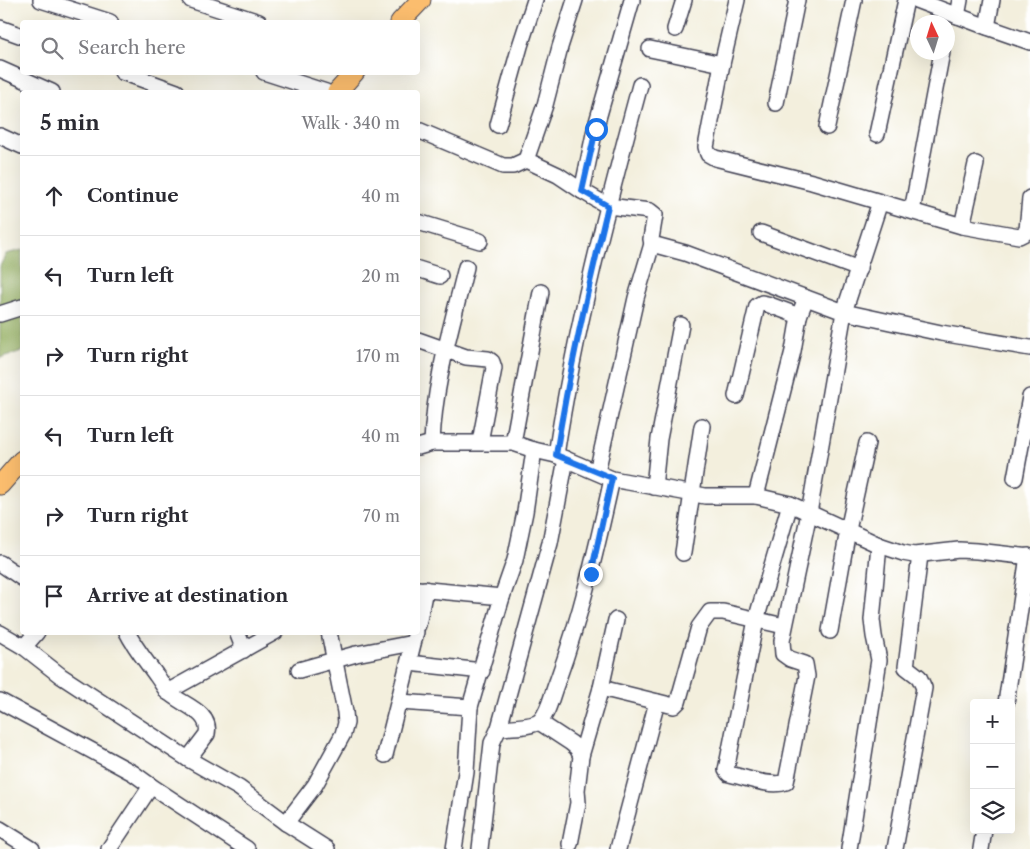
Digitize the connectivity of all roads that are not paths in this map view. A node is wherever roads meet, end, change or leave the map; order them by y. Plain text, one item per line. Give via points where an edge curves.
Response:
1 (41, 0) edge
2 (191, 0) edge
3 (421, 0) edge
4 (535, 0) edge
5 (576, 0) edge
6 (632, 0) edge
7 (684, 0) edge
8 (738, 0) edge
9 (797, 0) edge
10 (854, 0) edge
11 (906, 0) edge
12 (916, 0) edge
13 (960, 0) edge
14 (992, 0) edge
15 (945, 15) edge
16 (952, 15) edge
17 (955, 19) edge
18 (104, 20) edge
19 (253, 20) edge
20 (402, 20) edge
21 (0, 28) edge
22 (987, 28) junction
23 (675, 29) dead end
24 (20, 35) edge
25 (1030, 40) edge
26 (650, 49) dead end
27 (940, 60) edge
28 (722, 64) junction
29 (0, 69) edge
30 (130, 75) edge
31 (273, 75) edge
32 (352, 75) edge
33 (640, 85) dead end
34 (47, 90) edge
35 (172, 90) edge
36 (320, 90) edge
37 (339, 90) edge
38 (776, 103) dead end
39 (498, 125) dead end
40 (827, 127) dead end
41 (420, 131) edge
42 (877, 134) dead end
43 (0, 136) edge
44 (20, 145) edge
45 (526, 160) junction
46 (976, 164) dead end
47 (582, 191) junction
48 (1030, 198) edge
49 (880, 202) junction
50 (608, 206) junction
51 (912, 211) junction
52 (420, 223) edge
53 (962, 226) junction
54 (761, 233) dead end
55 (480, 241) dead end
56 (652, 244) junction
57 (466, 267) dead end
58 (859, 269) junction
59 (420, 270) edge
60 (440, 276) dead end
61 (541, 292) dead end
62 (806, 298) junction
63 (20, 308) edge
64 (844, 312) junction
65 (0, 314) edge
66 (799, 316) junction
67 (680, 325) dead end
68 (420, 341) edge
69 (1030, 348) edge
70 (445, 350) junction
71 (736, 396) dead end
72 (1030, 397) edge
73 (702, 426) dead end
74 (480, 442) junction
75 (513, 443) junction
76 (867, 443) dead end
77 (425, 445) edge
78 (534, 450) junction
79 (561, 457) junction
80 (20, 462) edge
81 (597, 472) junction
82 (612, 478) junction
83 (1015, 478) dead end
84 (0, 485) edge
85 (654, 487) junction
86 (692, 494) junction
87 (756, 496) junction
88 (790, 504) junction
89 (809, 513) junction
90 (848, 530) junction
91 (879, 545) junction
92 (683, 553) dead end
93 (920, 555) junction
94 (1029, 557) edge
95 (0, 563) edge
96 (20, 577) edge
97 (422, 589) edge
98 (502, 597) junction
99 (420, 607) edge
100 (616, 620) dead end
101 (756, 620) junction
102 (784, 626) junction
103 (830, 631) dead end
104 (0, 633) edge
105 (34, 635) edge
106 (129, 635) edge
107 (238, 635) edge
108 (270, 635) edge
109 (330, 635) edge
110 (415, 638) edge
111 (24, 647) junction
112 (244, 650) junction
113 (334, 659) junction
114 (879, 660) junction
115 (409, 663) junction
116 (906, 667) junction
117 (299, 670) dead end
118 (482, 671) junction
119 (601, 688) junction
120 (168, 692) junction
121 (1007, 699) edge
122 (0, 701) edge
123 (400, 702) junction
124 (657, 702) junction
125 (470, 707) junction
126 (539, 722) junction
127 (499, 728) junction
128 (386, 755) dead end
129 (581, 756) junction
130 (188, 759) junction
131 (151, 786) junction
132 (286, 823) junction
133 (0, 829) edge
134 (983, 834) edge
135 (570, 844) dead end
136 (32, 849) edge
137 (109, 849) edge
138 (246, 849) edge
139 (327, 849) edge
140 (454, 849) edge
141 (480, 849) edge
142 (618, 849) edge
143 (849, 849) edge
144 (896, 849) edge
145 (981, 849) edge

1 - 18 street
2 - 19 street
3 - 20 main road
4 - 39 street
5 - 45 street
6 - 47 street via 600,110
7 - 23 street
8 - 28 street
9 - 38 street
10 - 40 street
11 - 42 street
12 - 15 street
13 - 16 street
14 - 22 street
17 - 22 street
21 - 24 street
22 - 25 street
26 - 28 street
27 - 51 street
28 - 49 street via 706,147 708,154
29 - 34 street
30 - 35 street
31 - 36 street
32 - 37 main road
33 - 50 street
41 - 45 street via 503,166 514,166
43 - 44 street
45 - 47 street
46 - 53 street
47 - 50 street
48 - 53 street via 1027,230 1019,236
49 - 51 street
49 - 58 street
50 - 56 street via 653,212
50 - 79 street via 565,393
51 - 53 street
52 - 55 street
54 - 58 street
56 - 62 street
56 - 81 street via 636,298
57 - 70 street
58 - 64 street
59 - 60 street
61 - 75 street
62 - 64 street
62 - 66 street
63 - 65 street
64 - 69 street
64 - 89 street
66 - 71 street via 767,304 756,306
66 - 87 street
67 - 85 street via 659,439
68 - 70 street
70 - 74 street via 492,362 494,368
70 - 77 street
72 - 83 street
73 - 86 street
74 - 75 street
74 - 77 street
75 - 78 street
76 - 90 street
78 - 79 street
78 - 98 street via 515,560
79 - 81 street
79 - 127 street via 550,543
80 - 84 main road
81 - 82 street
82 - 85 street
82 - 126 street via 591,574 567,655 546,713
85 - 86 street
86 - 87 street
86 - 92 street
87 - 88 street
88 - 89 street
88 - 101 street
89 - 90 street
89 - 102 street
90 - 91 street
90 - 103 street
91 - 93 street
91 - 114 street via 872,620
93 - 94 street via 977,550
93 - 116 street
94 - 121 street
95 - 96 street
97 - 98 street
97 - 99 street
98 - 118 street
100 - 119 street
101 - 102 street
101 - 102 street via 726,770 729,774 772,784 786,782 806,676 805,664 784,654
101 - 124 street via 716,610 707,614 699,627 678,702 674,706
104 - 111 street
105 - 111 street
106 - 120 street
107 - 112 street
108 - 112 street
109 - 113 street
110 - 113 street
110 - 115 street
111 - 130 street via 61,676
112 - 120 street
113 - 117 street
113 - 132 street via 346,712 343,734 315,786
114 - 116 street
114 - 143 street
115 - 118 street
115 - 123 street
116 - 144 street via 919,677 924,688
118 - 125 street
119 - 124 street
119 - 129 street
120 - 130 street via 195,710 206,723 207,734
122 - 131 street
123 - 125 street
123 - 128 street
124 - 142 street
125 - 140 street via 466,772
126 - 127 street
126 - 129 street via 571,743
127 - 141 street via 492,743
129 - 135 street via 578,803
130 - 132 street via 239,788
131 - 137 street
131 - 138 street
132 - 139 street
133 - 136 street
134 - 145 street

